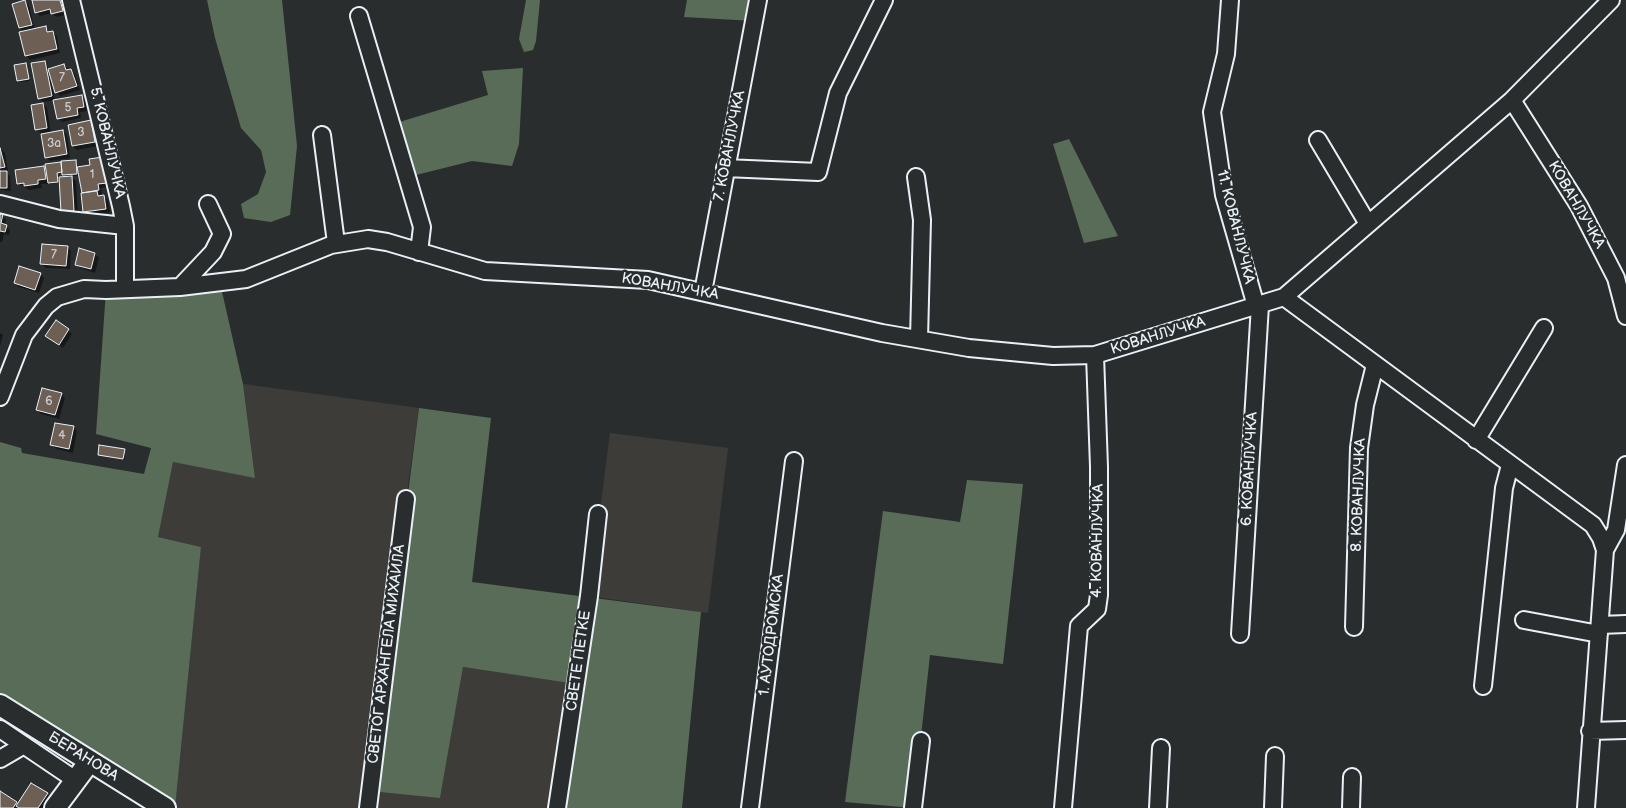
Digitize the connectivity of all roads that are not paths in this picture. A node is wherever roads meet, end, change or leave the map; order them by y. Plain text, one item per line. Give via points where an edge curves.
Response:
1 (71, 0) edge
2 (758, 0) edge
3 (884, 0) edge
4 (1230, 0) edge
5 (1611, 0) edge
6 (359, 16) dead end
7 (1512, 100) junction
8 (322, 135) dead end
9 (1318, 140) dead end
10 (725, 168) junction
11 (916, 177) dead end
12 (0, 204) edge
13 (208, 204) dead end
14 (1368, 224) junction
15 (125, 226) junction
16 (336, 243) junction
17 (419, 252) junction
18 (180, 287) junction
19 (125, 289) junction
20 (703, 292) junction
21 (1284, 298) junction
22 (1258, 306) junction
23 (1626, 316) edge
24 (1544, 328) dead end
25 (919, 340) junction
26 (1095, 355) junction
27 (1375, 365) junction
28 (0, 397) edge
29 (1476, 440) junction
30 (794, 461) dead end
31 (1510, 465) junction
32 (1626, 465) edge
33 (406, 500) dead end
34 (598, 514) dead end
35 (1621, 530) edge
36 (1605, 550) junction
37 (1524, 620) dead end
38 (1626, 624) edge
39 (1354, 626) dead end
40 (1600, 629) junction
41 (1240, 634) dead end
42 (1483, 686) dead end
43 (0, 705) edge
44 (0, 728) edge
45 (1626, 730) edge
46 (1590, 731) junction
47 (921, 741) dead end
48 (24, 745) junction
49 (1161, 748) dead end
50 (1275, 756) dead end
51 (0, 759) edge
52 (90, 761) junction
53 (1352, 777) dead end
54 (77, 781) junction
55 (56, 808) edge
56 (166, 808) edge
57 (368, 808) edge
58 (557, 808) edge
59 (750, 808) edge
60 (913, 808) edge
61 (1063, 808) edge
62 (1158, 808) edge
63 (1273, 808) edge
64 (1351, 808) edge
65 (1586, 808) edge

1 - 15 street, 5. КОВАНЛУЧКА
2 - 10 street, 7. КОВАНЛУЧКА
3 - 10 street via 838,93 818,172
4 - 22 street, 11. КОВАНЛУЧКА via 1226,54 1212,112 1224,195
5 - 7 street, КОВАНЛУЧКА
6 - 17 street via 422,227
7 - 14 street, КОВАНЛУЧКА
7 - 23 street, КОВАНЛУЧКА via 1579,206 1616,278
8 - 16 street
9 - 14 street
10 - 20 street, 7. КОВАНЛУЧКА
11 - 25 street via 922,220
12 - 15 street via 60,219
13 - 18 street via 222,234 213,252
14 - 21 street, КОВАНЛУЧКА
15 - 19 street, 5. КОВАНЛУЧКА
16 - 17 street, КОВАНЛУЧКА via 368,239
16 - 18 street, КОВАНЛУЧКА via 246,279
17 - 20 street, КОВАНЛУЧКА via 485,271 648,280
18 - 19 street, КОВАНЛУЧКА
19 - 28 street, КОВАНЛУЧКА via 84,289 57,297 46,306 24,335
20 - 25 street, КОВАНЛУЧКА
21 - 22 street, КОВАНЛУЧКА
21 - 27 street
22 - 26 street, КОВАНЛУЧКА
22 - 41 street, 6. КОВАНЛУЧКА
24 - 29 street
25 - 26 street, КОВАНЛУЧКА via 1053,356
26 - 61 street, 4. КОВАНЛУЧКА via 1099,595 1097,609 1079,626
27 - 29 street
27 - 39 street, 8. КОВАНЛУЧКА via 1359,448
29 - 31 street
30 - 59 street, 1. АУТОДРОМСКА
31 - 36 street via 1592,525
31 - 42 street via 1504,488
32 - 35 street
33 - 57 street, СВЕТОГ АРХАНГЕЛА МИХАИЛА
34 - 58 street, СВЕТЕ ПЕТКЕ
35 - 36 street
36 - 40 street
37 - 40 street
38 - 40 street
40 - 46 street
43 - 52 main road, БЕРАНОВА
44 - 48 street, БЕРАНОВА
45 - 46 street
46 - 65 street
47 - 60 street
48 - 51 street
48 - 54 street, БЕРАНОВА
49 - 62 street
50 - 63 street
52 - 54 main road
52 - 56 main road, БЕРАНОВА
53 - 64 street
54 - 55 main road

